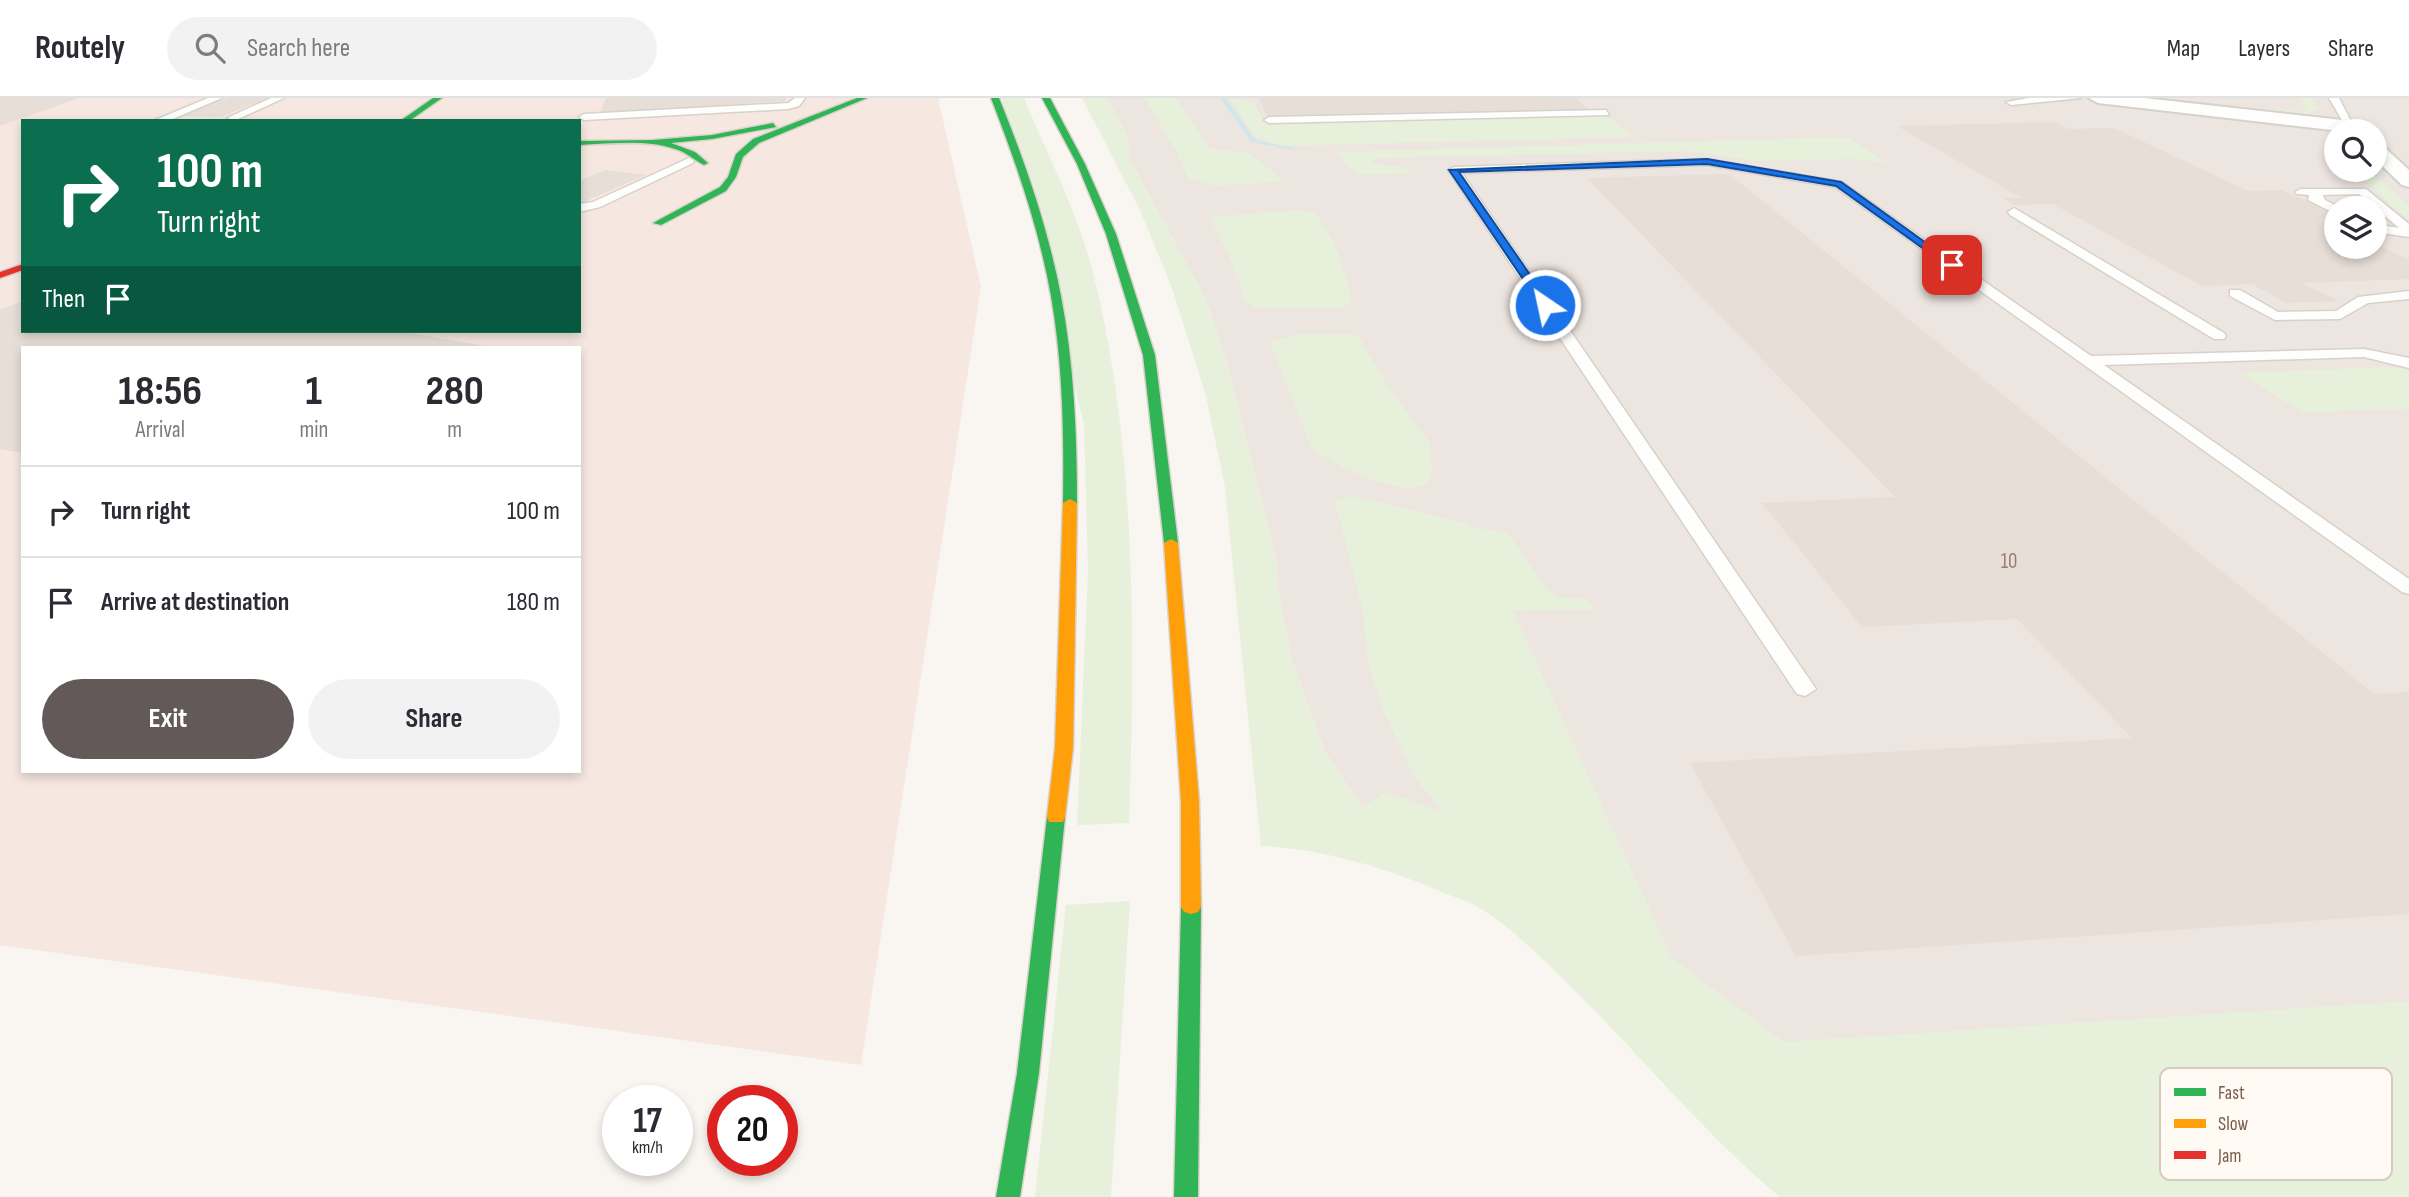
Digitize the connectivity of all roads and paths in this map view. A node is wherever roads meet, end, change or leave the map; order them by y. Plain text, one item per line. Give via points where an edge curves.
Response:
1 (218, 98) edge
2 (279, 98) edge
3 (438, 98) edge
4 (800, 98) edge
5 (851, 98) edge
6 (863, 98) edge
7 (995, 98) edge
8 (1046, 98) edge
9 (2076, 98) edge
10 (2098, 98) edge
11 (2334, 98) edge
12 (2011, 102) dead end
13 (1606, 113) dead end
14 (584, 117) dead end
15 (232, 118) dead end
16 (163, 119) edge
17 (407, 119) edge
18 (2347, 119) edge
19 (1269, 120) dead end
20 (2324, 125) edge
21 (1079, 126) dead end
22 (581, 143) edge
23 (644, 143) junction
24 (2387, 160) edge
25 (696, 162) joint
26 (1081, 163) junction
27 (2409, 181) edge
28 (2301, 192) dead end
29 (2368, 196) edge
30 (2324, 198) edge
31 (2324, 204) edge
32 (581, 208) edge
33 (2014, 212) dead end
34 (2387, 212) edge
35 (658, 223) dead end
36 (2387, 229) edge
37 (2409, 231) edge
38 (21, 268) edge
39 (0, 275) edge
40 (2235, 293) dead end
41 (2409, 295) edge
42 (2389, 296) junction
43 (2409, 308) edge
44 (2219, 336) dead end
45 (2409, 352) edge
46 (2364, 353) junction
47 (2089, 361) junction
48 (2409, 363) edge
49 (1053, 445) dead end
50 (1070, 544) junction
51 (2409, 588) edge
52 (1805, 689) dead end
53 (1008, 1197) edge
54 (1186, 1197) edge

1 - 16 lane
2 - 15 lane
3 - 17 main road
4 - 14 lane via 788,106
5 - 23 main road via 760,128
6 - 35 main road via 756,141 739,156 723,189
7 - 50 main road via 1037,204 1059,300 1072,445
8 - 26 main road
9 - 12 lane
10 - 20 street
11 - 18 lane
13 - 19 lane
21 - 26 main road
22 - 23 main road
23 - 25 main road via 693,152 701,156
24 - 27 street
25 - 32 lane
26 - 54 main road via 1111,234 1149,355 1170,524 1190,801
28 - 29 lane via 2362,191
30 - 31 lane via 2312,198
33 - 44 lane
34 - 37 lane
36 - 37 lane
38 - 39 main road
40 - 42 lane via 2275,316 2340,315 2349,304
41 - 42 lane
42 - 43 lane
45 - 46 lane
46 - 47 lane
46 - 48 lane
47 - 51 lane
47 - 52 lane via 1838,184 1707,162 1454,170
49 - 50 main road
50 - 53 main road via 1064,748 1028,1073

